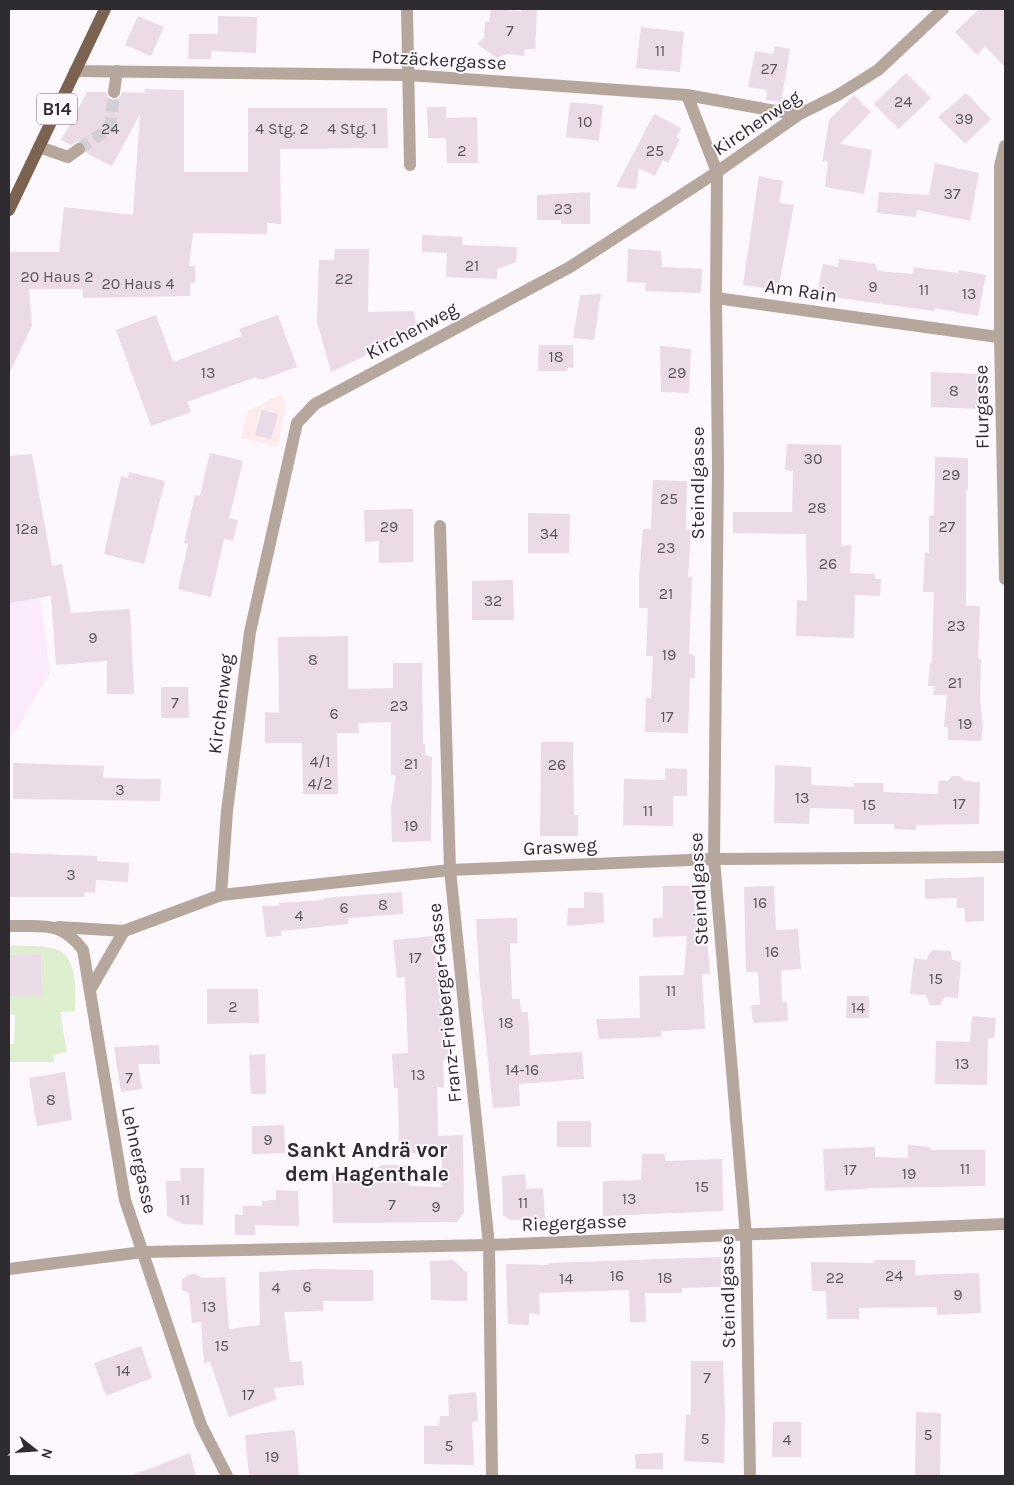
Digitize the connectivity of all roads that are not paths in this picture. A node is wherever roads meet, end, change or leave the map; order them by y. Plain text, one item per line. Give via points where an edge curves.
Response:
1 (105, 9) edge
2 (406, 9) edge
3 (943, 9) edge
4 (75, 70) junction
5 (117, 71) junction
6 (409, 75) junction
7 (114, 92) tunnel mouth
8 (687, 95) junction
9 (798, 115) junction
10 (1005, 146) edge
11 (39, 147) junction
12 (79, 149) tunnel mouth
13 (410, 165) dead end
14 (1002, 166) edge
15 (718, 172) junction
16 (9, 210) edge
17 (1003, 235) edge
18 (716, 298) junction
19 (1002, 338) edge
20 (440, 526) dead end
21 (1005, 578) edge
22 (1005, 857) edge
23 (714, 859) junction
24 (450, 870) junction
25 (221, 895) junction
26 (9, 926) edge
27 (58, 927) junction
28 (124, 931) junction
29 (90, 990) junction
30 (1005, 1224) edge
31 (746, 1236) junction
32 (489, 1245) junction
33 (143, 1252) junction
34 (9, 1269) edge
35 (228, 1476) edge
36 (492, 1476) edge
37 (750, 1476) edge

1 - 4 main road, B14
2 - 6 street
3 - 9 street, Kirchenweg via 878,70
4 - 5 street, Potzäckergasse
4 - 11 main road, B14
5 - 6 street, Potzäckergasse
5 - 7 street
6 - 8 street, Potzäckergasse
6 - 13 street
8 - 9 street, Potzäckergasse
8 - 15 street
9 - 15 street, Kirchenweg
10 - 14 street, Flurgasse
11 - 12 street via 68,157
11 - 16 main road, B14
14 - 17 street, Flurgasse
15 - 18 street
15 - 25 street, Kirchenweg via 570,267 315,404 297,423 250,632 227,811
17 - 19 street, Flurgasse
18 - 19 street, Am Rain
18 - 23 street, Steindlgasse via 718,467
19 - 21 street, Flurgasse
20 - 24 street, Franz-Frieberger-Gasse
22 - 23 street, Grasweg
23 - 24 street, Grasweg
23 - 31 street, Steindlgasse
24 - 25 street, Grasweg
24 - 32 street, Franz-Frieberger-Gasse
25 - 28 street, Grasweg
26 - 27 street
27 - 28 street, Grasweg
27 - 29 street, Lehnergasse via 73,937 83,950
28 - 29 street
29 - 33 street, Lehnergasse via 125,1200
30 - 31 street, Riegergasse
31 - 32 street, Riegergasse
31 - 37 street, Steindlgasse
32 - 33 street, Riegergasse
32 - 36 street, Franz-Frieberger-Gasse
33 - 34 street, Riegergasse
33 - 35 street, Lehnergasse via 201,1425

